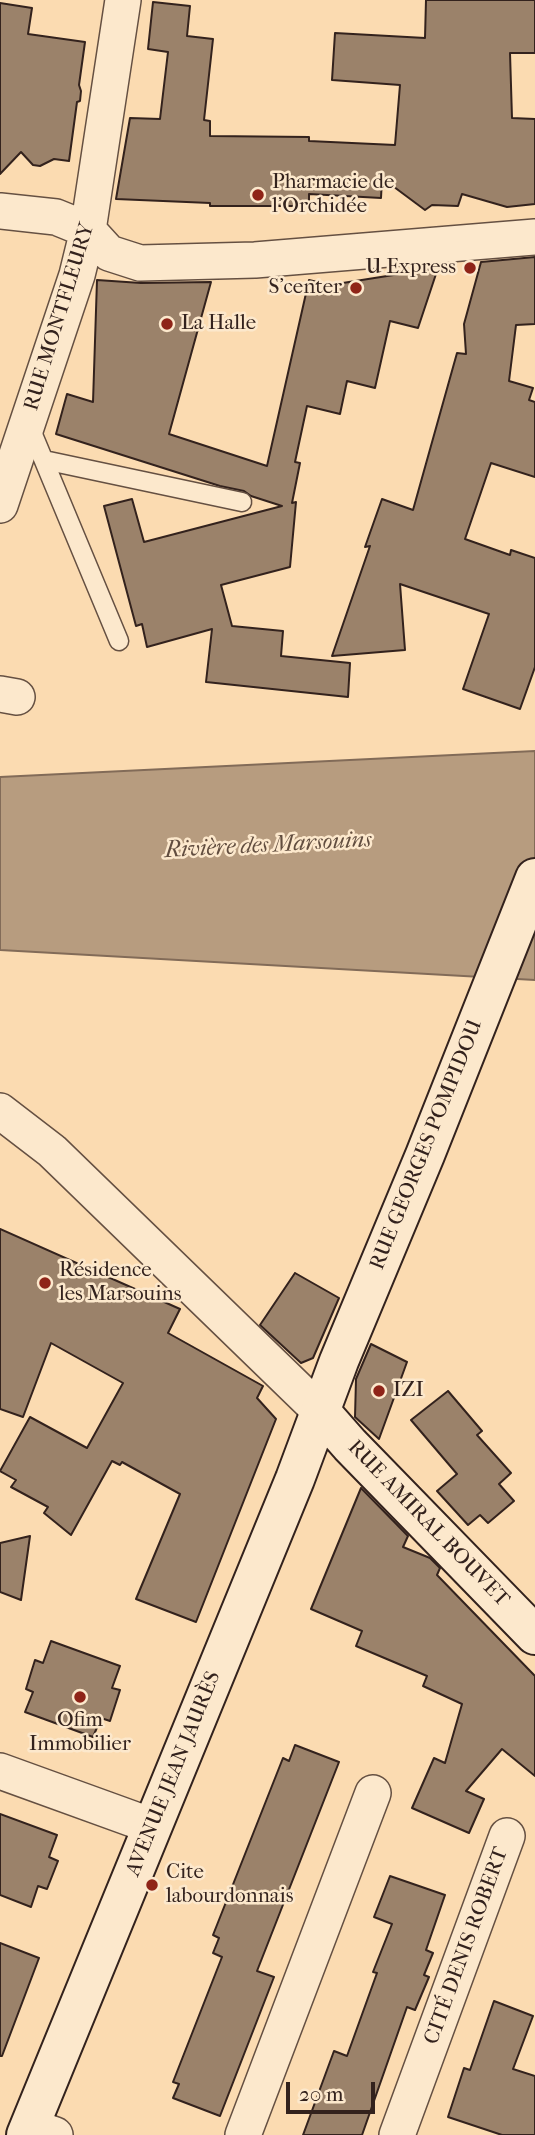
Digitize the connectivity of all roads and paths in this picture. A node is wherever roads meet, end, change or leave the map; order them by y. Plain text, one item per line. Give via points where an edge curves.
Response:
1 (123, 0) edge
2 (0, 211) edge
3 (89, 230) junction
4 (535, 237) edge
5 (28, 424) junction
6 (44, 460) junction
7 (242, 502) dead end
8 (0, 506) edge
9 (119, 641) dead end
10 (535, 878) edge
11 (0, 1111) edge
12 (321, 1412) junction
13 (535, 1635) edge
14 (0, 1771) edge
15 (373, 1793) dead end
16 (152, 1826) junction
17 (508, 1836) dead end
18 (37, 2132) edge
19 (399, 2134) edge
20 (243, 2135) edge

1 - 3 street, RUE MONTFLEURY
2 - 3 street via 56,216
3 - 4 street via 109,253 140,263 255,260
3 - 5 street, RUE MONTFLEURY
5 - 6 lane
5 - 8 street, RUE MONTFLEURY
6 - 7 lane
6 - 9 lane
10 - 12 main road, RUE GEORGES POMPIDOU
11 - 12 street via 52,1152
12 - 13 main road, RUE AMIRAL BOUVET
12 - 16 main road, AVENUE JEAN JAURÈS
14 - 16 street
15 - 20 street
16 - 18 main road, AVENUE JEAN JAURÈS
17 - 19 street, CITÉ DENIS ROBERT

